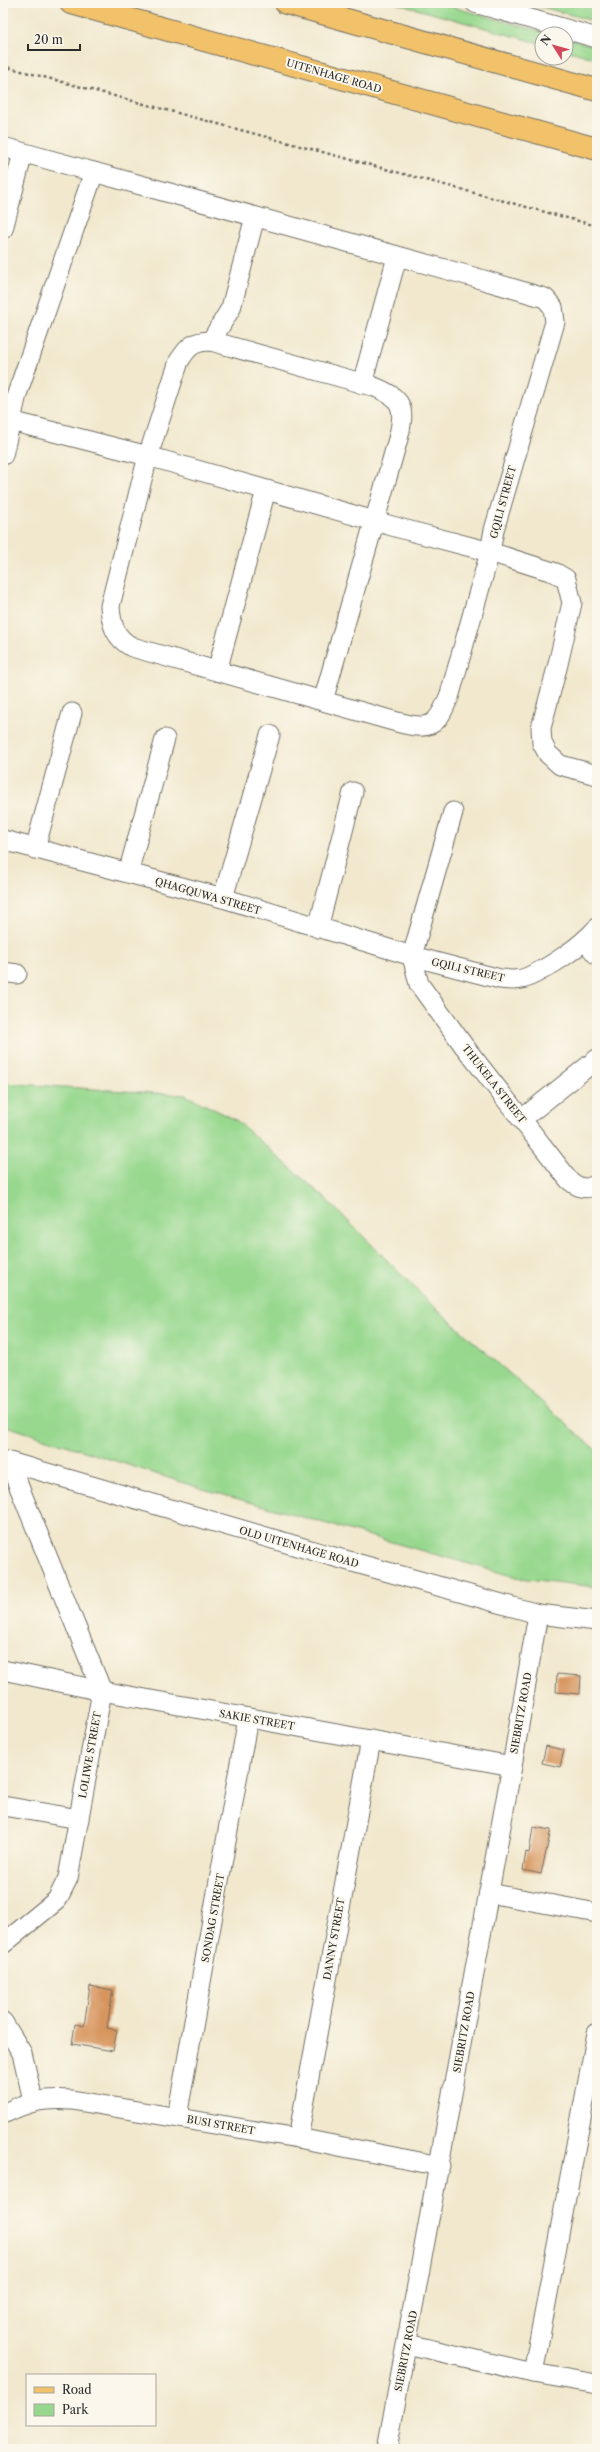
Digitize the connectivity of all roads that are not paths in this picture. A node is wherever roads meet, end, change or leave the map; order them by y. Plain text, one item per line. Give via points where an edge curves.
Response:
1 (71, 3) edge
2 (286, 3) edge
3 (475, 3) edge
4 (597, 38) edge
5 (597, 90) edge
6 (3, 147) edge
7 (597, 149) edge
8 (23, 153) junction
9 (94, 172) junction
10 (255, 217) junction
11 (3, 230) edge
12 (397, 257) junction
13 (210, 341) junction
14 (362, 384) junction
15 (6, 420) edge
16 (3, 455) edge
17 (148, 456) junction
18 (266, 490) junction
19 (376, 522) junction
20 (490, 552) junction
21 (217, 671) junction
22 (323, 701) junction
23 (72, 713) dead end
24 (270, 735) dead end
25 (165, 739) dead end
26 (597, 775) edge
27 (353, 792) dead end
28 (453, 812) dead end
29 (3, 840) edge
30 (35, 848) junction
31 (128, 873) junction
32 (223, 898) junction
33 (318, 928) junction
34 (591, 934) edge
35 (597, 955) edge
36 (412, 956) junction
37 (597, 1059) edge
38 (522, 1119) junction
39 (597, 1184) edge
40 (6, 1461) edge
41 (538, 1614) junction
42 (597, 1622) edge
43 (3, 1670) edge
44 (102, 1691) junction
45 (248, 1718) junction
46 (371, 1740) junction
47 (512, 1766) junction
48 (3, 1806) edge
49 (79, 1819) junction
50 (489, 1893) junction
51 (597, 1913) edge
52 (3, 1944) edge
53 (3, 2022) edge
54 (597, 2033) edge
55 (33, 2100) junction
56 (3, 2114) edge
57 (177, 2117) junction
58 (298, 2138) junction
59 (440, 2166) junction
60 (407, 2344) junction
61 (533, 2373) junction
62 (597, 2384) edge
63 (387, 2449) edge

1 - 7 main road, UITENHAGE ROAD
2 - 5 main road
3 - 4 street
6 - 8 street, GQILI STREET
8 - 9 street, GQILI STREET
8 - 11 street
9 - 10 street, GQILI STREET
9 - 15 street
10 - 12 street, GQILI STREET
10 - 13 street via 231,308
12 - 14 street
12 - 20 street, GQILI STREET via 545,298 553,307 555,322 494,530
13 - 14 street
13 - 17 street via 198,341 188,347 179,361
14 - 19 street via 389,393 402,408 401,426
15 - 16 street
15 - 17 street
17 - 18 street
17 - 21 street via 110,606 110,620 123,642 132,647
18 - 19 street
18 - 21 street
19 - 20 street
19 - 22 street
20 - 22 street via 450,694 443,713 433,724 420,728
20 - 26 street, GQILI STREET via 556,572 566,579 572,603 541,728 542,742 548,754 560,765
21 - 22 street
23 - 30 street
24 - 32 street
25 - 31 street
27 - 33 street
28 - 36 street
29 - 30 street, QHAGQUWA STREET
30 - 31 street, QHAGQUWA STREET
31 - 32 street, QHAGQUWA STREET
32 - 33 street, QHAGQUWA STREET
33 - 36 street, QHAGQUWA STREET
34 - 35 street, GQILI STREET
34 - 36 street, GQILI STREET via 528,978 515,980
36 - 38 street, THUKELA STREET via 419,984 429,999
37 - 38 street
38 - 39 street, THUKELA STREET via 577,1187 584,1189
40 - 41 street, OLD UITENHAGE ROAD
40 - 44 street
41 - 42 street, OLD UITENHAGE ROAD
41 - 47 street, SIEBRITZ ROAD
43 - 44 street, SAKIE STREET
44 - 45 street, SAKIE STREET
44 - 49 street, LOLIWE STREET
45 - 46 street, SAKIE STREET
45 - 57 street, SONDAG STREET
46 - 47 street, SAKIE STREET
46 - 58 street, DANNY STREET
47 - 50 street, SIEBRITZ ROAD
48 - 49 street
49 - 52 street, LOLIWE STREET via 68,1878 57,1900
50 - 51 street
50 - 59 street, SIEBRITZ ROAD
53 - 55 street via 22,2053
54 - 61 street
55 - 56 street, BUSI STREET
55 - 57 street, BUSI STREET via 72,2100
57 - 58 street, BUSI STREET
58 - 59 street, BUSI STREET
59 - 60 street, SIEBRITZ ROAD
60 - 61 street
60 - 63 street, SIEBRITZ ROAD
61 - 62 street

